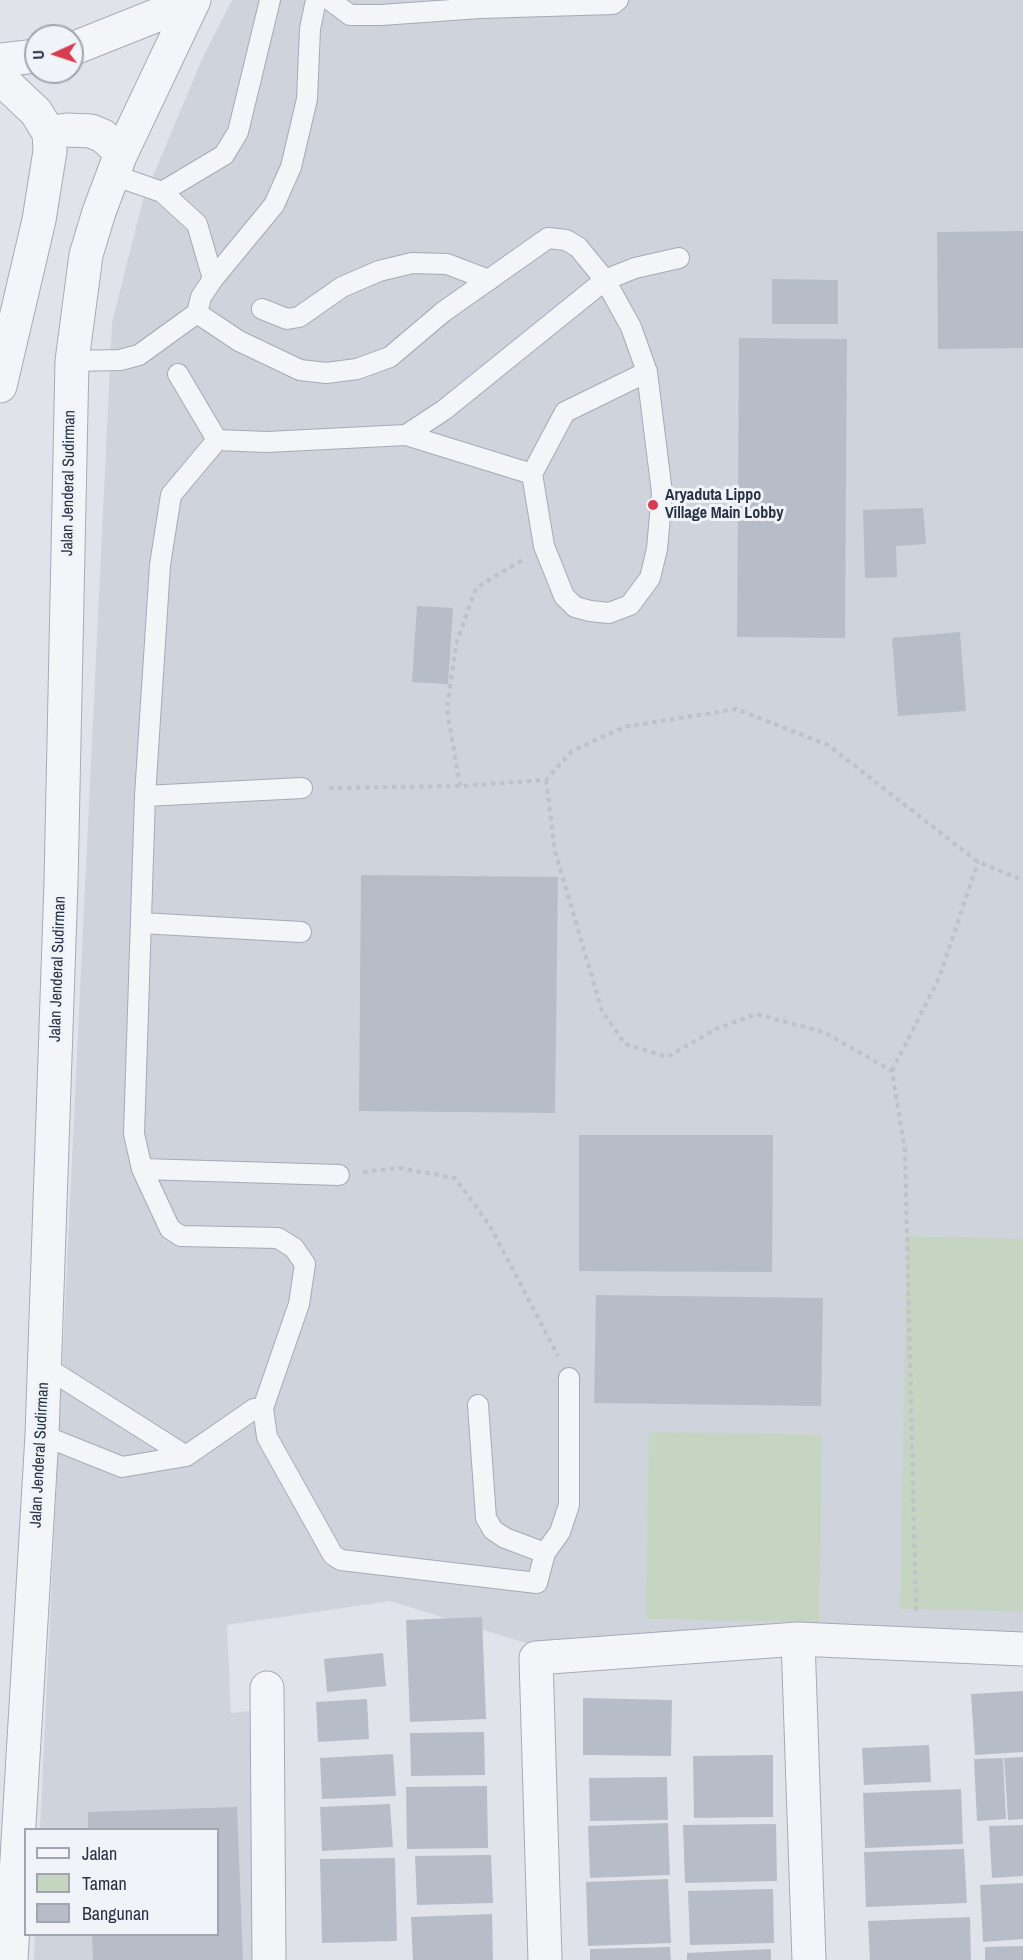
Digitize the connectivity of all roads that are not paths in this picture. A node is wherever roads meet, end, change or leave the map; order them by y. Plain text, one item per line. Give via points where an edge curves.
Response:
1 (179, 0) edge
2 (194, 0) edge
3 (270, 0) edge
4 (308, 0) edge
5 (323, 0) edge
6 (618, 0) edge
7 (84, 44) edge
8 (24, 57) edge
9 (0, 60) edge
10 (0, 78) edge
11 (49, 133) junction
12 (117, 166) junction
13 (162, 192) junction
14 (679, 258) dead end
15 (213, 279) junction
16 (489, 280) junction
17 (605, 280) junction
18 (262, 309) dead end
19 (197, 313) junction
20 (72, 361) junction
21 (647, 372) junction
22 (178, 374) dead end
23 (0, 386) edge
24 (406, 435) junction
25 (217, 440) junction
26 (532, 474) junction
27 (302, 788) road end
28 (145, 796) junction
29 (141, 923) junction
30 (301, 932) dead end
31 (142, 1169) junction
32 (339, 1175) road end
33 (44, 1366) junction
34 (569, 1378) road end
35 (478, 1405) dead end
36 (263, 1408) junction
37 (42, 1436) junction
38 (186, 1456) junction
39 (545, 1553) junction
40 (798, 1639) junction
41 (1023, 1649) edge
42 (267, 1688) dead end
43 (24, 1828) edge
44 (24, 1829) edge
45 (20, 1916) edge
46 (11, 1960) edge
47 (269, 1960) edge
48 (545, 1960) edge
49 (809, 1960) edge

1 - 7 street via 165,12
2 - 12 street, Jalan Jenderal Sudirman
3 - 13 lane via 240,123 224,155
4 - 5 lane
5 - 6 lane via 350,15 613,4
5 - 15 lane via 310,29 307,99 291,167 274,205
8 - 9 street
10 - 11 street via 36,112
11 - 12 street via 91,131 103,136
11 - 23 street via 50,151 39,220
12 - 13 lane
12 - 20 street, Jalan Jenderal Sudirman via 86,255
13 - 15 lane via 197,224
14 - 17 lane
15 - 19 lane via 201,297
16 - 17 lane via 548,238 566,240 578,247
16 - 18 lane via 447,264 412,263 379,271 342,287 299,317 287,319
16 - 19 lane via 390,357 357,369 327,373 300,370 239,341
17 - 21 lane via 631,327
17 - 24 lane via 444,410
19 - 20 lane via 140,355 120,360
20 - 33 street, Jalan Jenderal Sudirman via 61,884
21 - 26 lane via 565,412
21 - 26 lane via 662,493 650,578 630,605 609,613 575,607 564,596 544,546
22 - 25 lane
24 - 25 lane via 267,442
24 - 26 lane
25 - 28 lane via 171,495 160,565
27 - 28 lane
28 - 29 lane
29 - 30 lane
29 - 31 lane via 134,1134
31 - 32 lane
31 - 36 lane via 170,1229 181,1236 278,1239 294,1248 305,1264 299,1304
33 - 37 street, Jalan Jenderal Sudirman
33 - 38 lane
34 - 39 lane via 569,1504 560,1532
35 - 39 lane via 486,1518 493,1530 505,1538
36 - 38 lane via 254,1409
36 - 39 lane via 270,1443 333,1555 341,1560 537,1583
37 - 38 lane via 122,1467
37 - 43 street, Jalan Jenderal Sudirman
40 - 41 street
40 - 48 street via 536,1658
40 - 49 street
42 - 47 street
44 - 45 street, Jalan Jenderal Sudirman
45 - 46 street, Jalan Jenderal Sudirman

